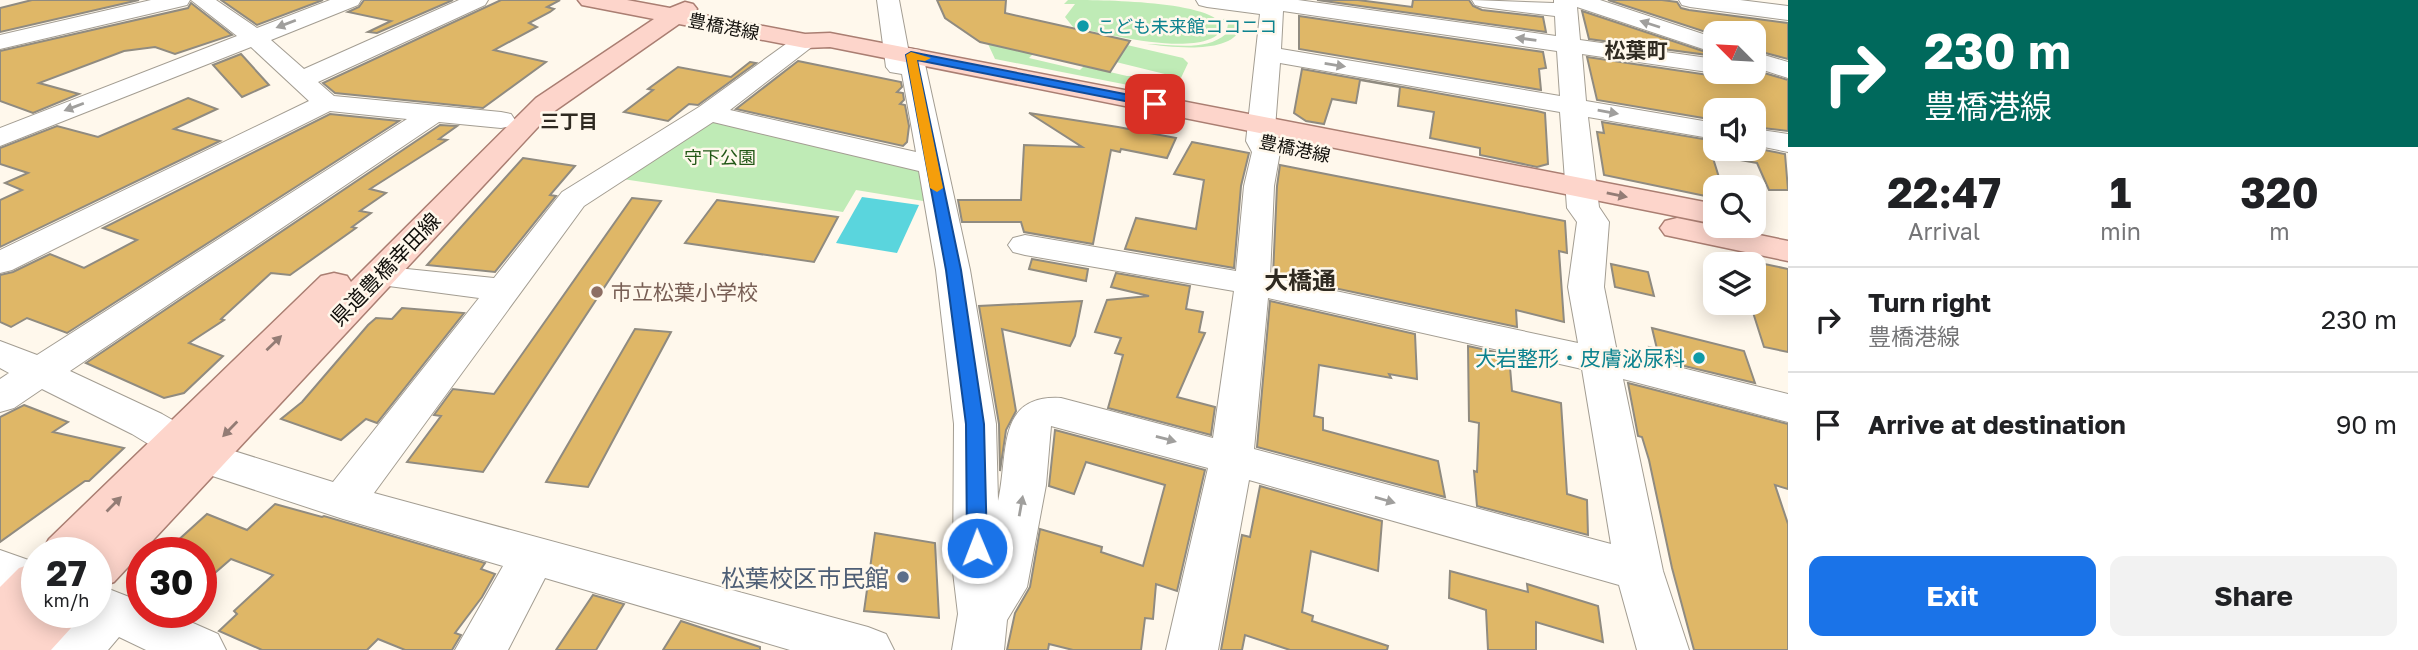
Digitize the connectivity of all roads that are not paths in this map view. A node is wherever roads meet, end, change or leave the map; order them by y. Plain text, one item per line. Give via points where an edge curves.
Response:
1 (179, 0) edge
2 (202, 0) edge
3 (350, 0) edge
4 (477, 0) edge
5 (713, 0) edge
6 (888, 0) edge
7 (1206, 0) edge
8 (1483, 0) edge
9 (1690, 0) edge
10 (1272, 4) edge
11 (1569, 4) edge
12 (598, 10) edge
13 (1788, 13) edge
14 (662, 14) edge
15 (733, 28) junction
16 (254, 37) junction
17 (805, 41) junction
18 (0, 42) edge
19 (1703, 43) edge
20 (1568, 45) junction
21 (1268, 54) junction
22 (905, 61) junction
23 (1766, 62) edge
24 (1703, 64) edge
25 (1788, 70) edge
26 (1766, 73) edge
27 (1788, 76) edge
28 (303, 79) junction
29 (326, 103) junction
30 (1573, 106) junction
31 (709, 113) junction
32 (433, 114) junction
33 (501, 120) junction
34 (1703, 129) edge
35 (1261, 133) junction
36 (0, 138) edge
37 (1766, 139) edge
38 (1788, 143) edge
39 (932, 165) junction
40 (1581, 198) junction
41 (1703, 213) edge
42 (1766, 224) edge
43 (1788, 229) edge
44 (1025, 245) dead end
45 (1788, 251) edge
46 (0, 263) edge
47 (378, 276) junction
48 (1252, 284) junction
49 (503, 290) junction
50 (1599, 360) junction
51 (19, 363) edge
52 (0, 398) edge
53 (1788, 408) edge
54 (191, 449) junction
55 (1232, 457) junction
56 (343, 502) junction
57 (85, 537) edge
58 (533, 556) junction
59 (0, 570) edge
60 (1639, 570) junction
61 (21, 577) edge
62 (112, 577) edge
63 (21, 599) edge
64 (112, 601) edge
65 (0, 621) edge
66 (37, 628) edge
67 (86, 628) edge
68 (980, 632) edge
69 (754, 635) edge
70 (16, 650) edge
71 (76, 650) edge
72 (200, 650) edge
73 (481, 650) edge
74 (868, 650) edge
75 (1192, 650) edge
76 (1663, 650) edge

1 - 18 street
2 - 16 street
3 -> 16 street
4 - 28 street
5 - 15 main road via 718,17
6 - 22 street
7 - 10 street
8 - 11 street
9 - 13 street
20 -> 10 street
10 - 21 street
19 -> 11 street
11 - 20 street
12 - 14 main road, 豊橋港線
14 - 15 main road, 豊橋港線
14 - 15 main road via 677,34
14 - 33 main road, 県道豊橋幸田線 via 519,102
14 - 47 main road, 県道豊橋幸田線 via 545,104
15 - 17 main road, 豊橋港線
16 - 28 street
16 -> 36 street
17 - 22 main road, 豊橋港線 via 817,51
17 - 31 street
20 - 24 street
20 - 30 street
21 -> 30 street
21 - 35 street
22 - 35 main road, 豊橋港線
22 - 39 street
23 - 25 street
26 - 27 street
28 - 29 street
29 - 32 street
29 - 46 street
30 -> 34 street
30 - 40 street
31 - 39 street
31 - 49 street via 573,199
32 - 33 street
32 - 51 street
54 -> 33 main road, 県道豊橋幸田線
35 - 40 main road, 豊橋港線
35 - 48 street via 1266,152
37 - 38 street
39 - 68 street via 953,270 975,424
40 -> 41 main road, 豊橋港線
40 - 45 main road, 豊橋港線
40 - 50 street via 1593,222 1586,287
42 - 43 main road
44 - 48 street
47 - 49 street
47 -> 54 main road, 県道豊橋幸田線
48 - 50 street
48 - 55 street
49 - 56 street
50 - 53 street
50 - 60 street
51 - 52 street
51 - 54 street
54 - 56 street
57 -> 54 main road, 県道豊橋幸田線
54 - 62 main road, 県道豊橋幸田線
55 -> 60 street
68 -> 55 street via 1003,587 1024,485 1026,442 1038,414 1061,412
55 - 75 street
56 - 58 street
58 - 69 street
58 - 73 street
59 - 61 street
60 - 76 street
63 - 65 main road
64 - 72 street
66 - 70 main road
67 - 71 street
69 - 74 street

